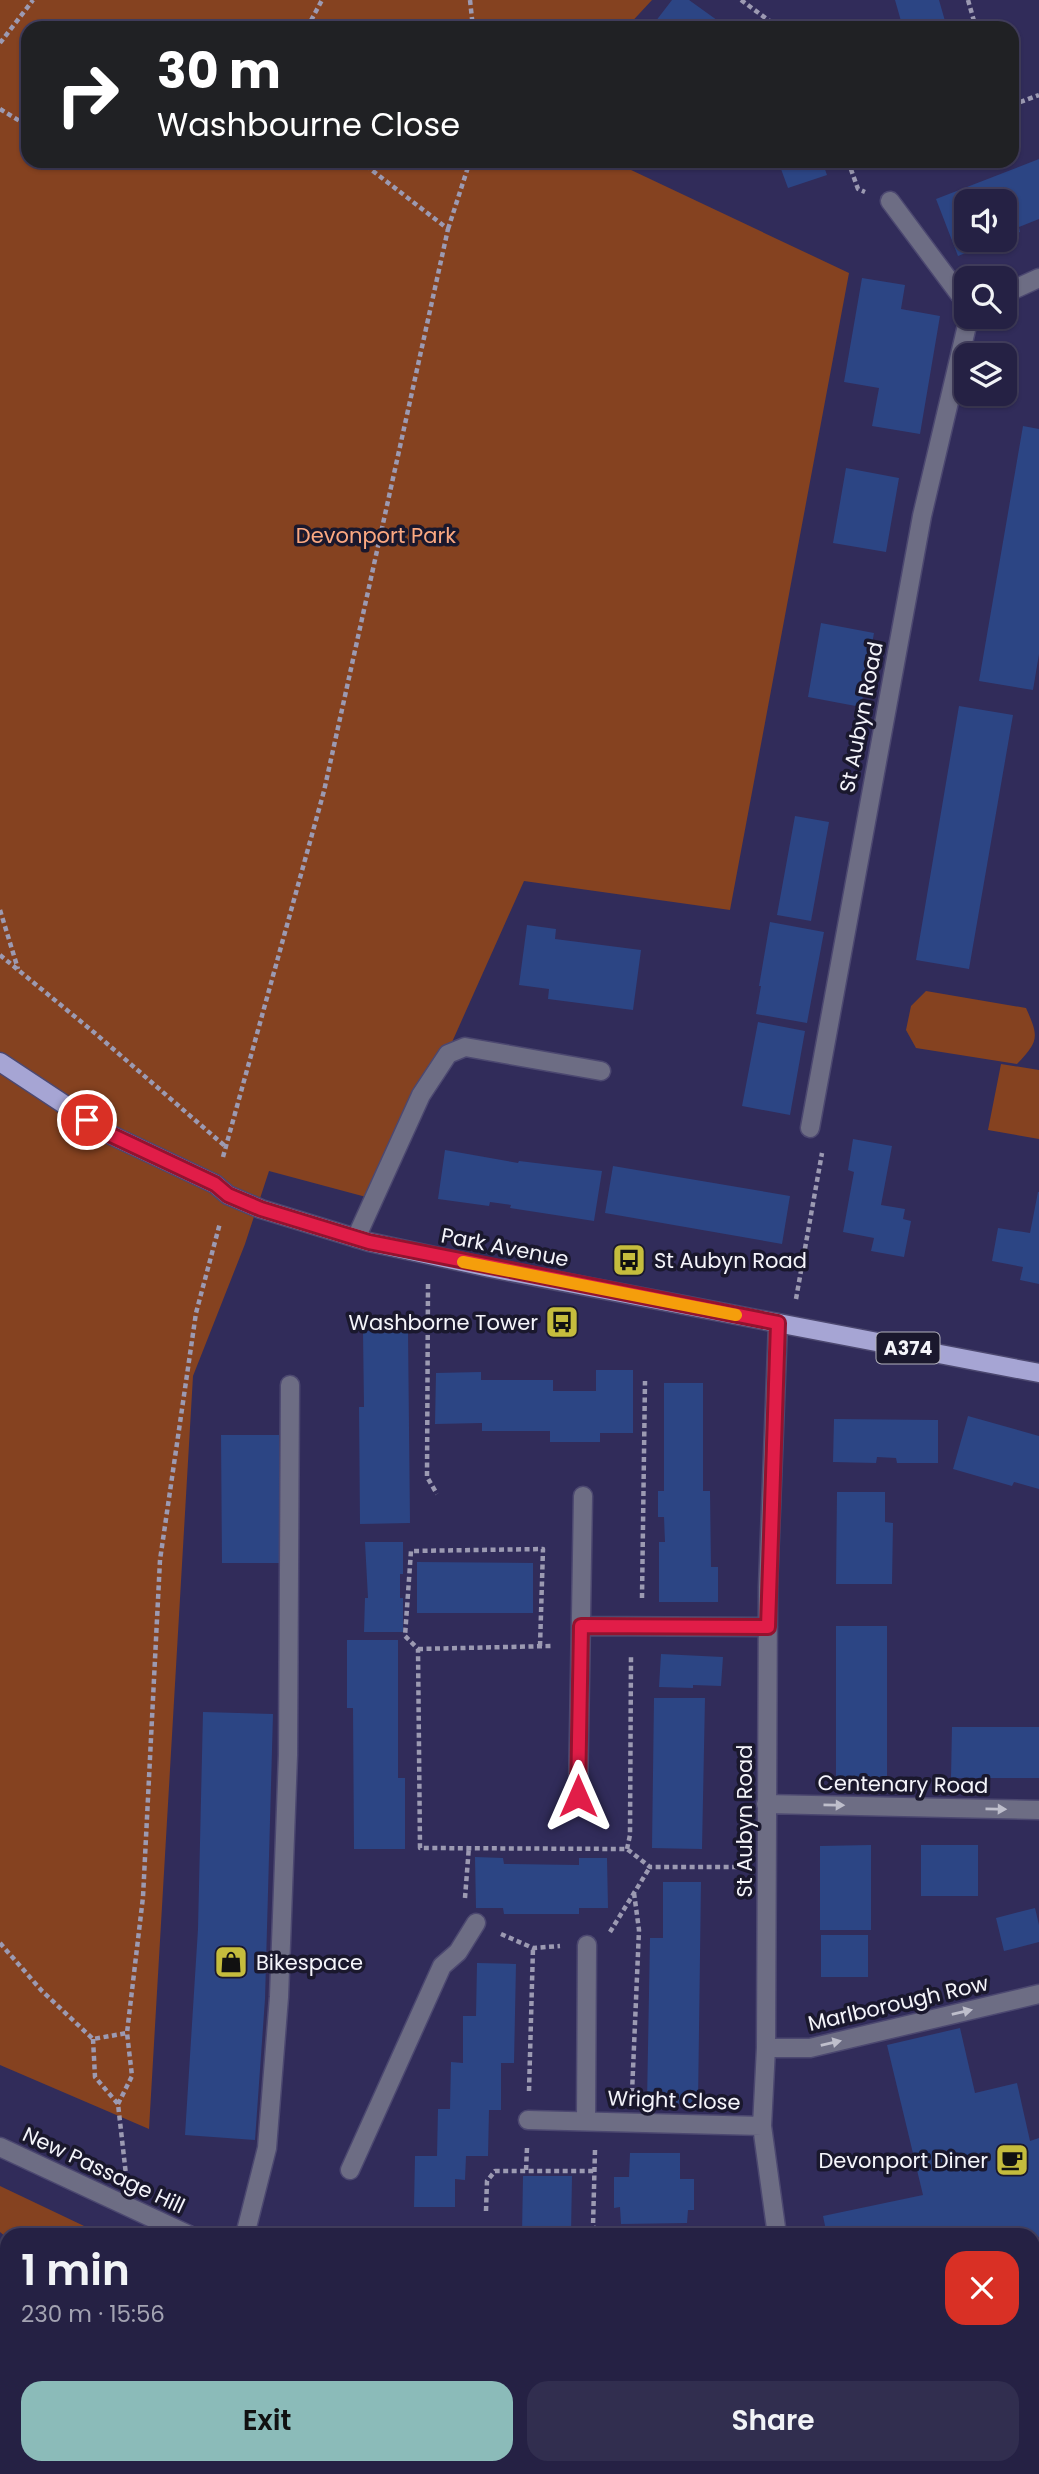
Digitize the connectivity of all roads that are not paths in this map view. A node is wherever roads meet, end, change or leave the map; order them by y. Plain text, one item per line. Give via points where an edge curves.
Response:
1 (890, 201) dead end
2 (1039, 278) edge
3 (954, 287) edge
4 (1017, 288) edge
5 (966, 329) edge
6 (0, 1062) edge
7 (601, 1071) dead end
8 (810, 1128) road end
9 (356, 1238) junction
10 (785, 1324) junction
11 (1039, 1373) edge
12 (290, 1385) dead end
13 (583, 1496) dead end
14 (581, 1626) junction
15 (768, 1627) junction
16 (578, 1796) dead end
17 (766, 1804) junction
18 (1039, 1810) edge
19 (476, 1923) road end
20 (587, 1945) road end
21 (1039, 1994) edge
22 (766, 2048) junction
23 (528, 2120) road end
24 (591, 2120) junction
25 (762, 2126) junction
26 (0, 2147) edge
27 (350, 2169) dead end
28 (174, 2228) edge
29 (247, 2228) edge
30 (777, 2228) edge

1 - 3 street
2 - 4 street
5 - 8 street, St Aubyn Road via 922,516
6 - 9 main road, Park Avenue / A374 via 109,1134 222,1190 261,1209
7 - 9 street via 465,1047 448,1054 421,1095
9 - 10 main road, Park Avenue / A374
10 - 11 main road, Park Avenue / A374
10 - 15 street, St Aubyn Road
12 - 29 street via 288,1755 279,1997 267,2148
13 - 14 street
14 - 15 street
14 - 16 street
15 - 17 street, St Aubyn Road
17 -> 18 street, Centenary Road
17 - 22 street, St Aubyn Road
19 - 27 street via 458,1952 442,1966
20 - 24 street, Wright Close
22 -> 21 street, Marlborough Row via 810,2048
22 - 25 street, St Aubyn Road
23 - 24 street, Wright Close
24 - 25 street, Wright Close
25 - 30 street, St Aubyn Road
26 - 28 street, New Passage Hill

